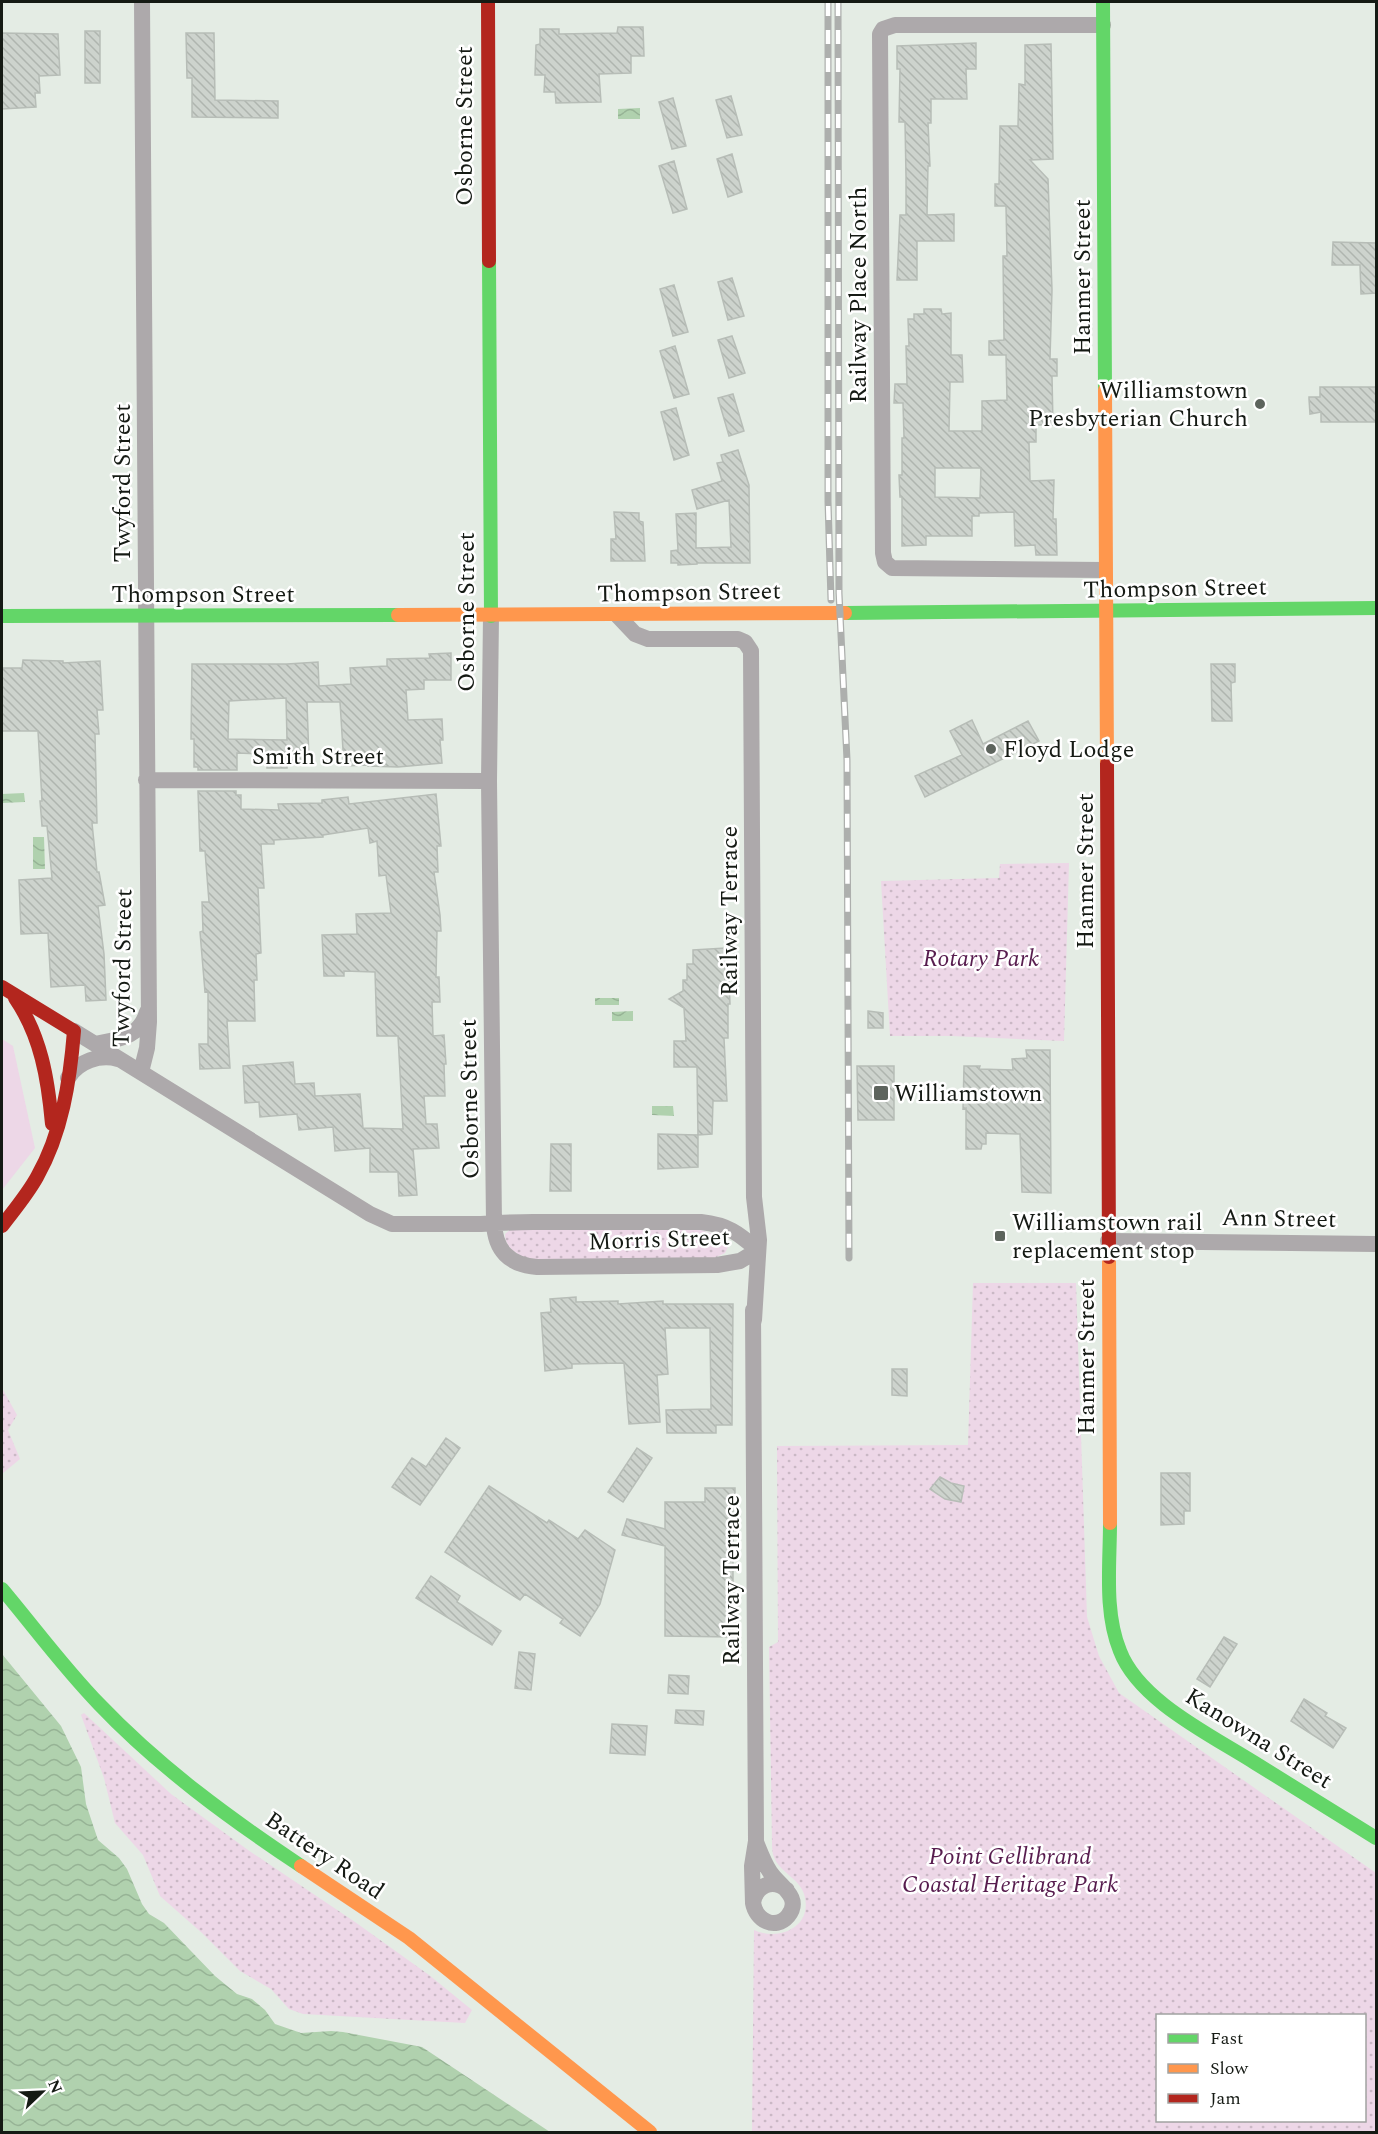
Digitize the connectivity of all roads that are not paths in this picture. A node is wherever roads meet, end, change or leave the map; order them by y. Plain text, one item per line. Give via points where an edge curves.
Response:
1 (142, 2) edge
2 (488, 2) edge
3 (1102, 2) edge
4 (1103, 25) junction
5 (1104, 570) junction
6 (1377, 608) edge
7 (1106, 611) junction
8 (617, 615) junction
9 (2, 616) edge
10 (146, 616) junction
11 (491, 616) junction
12 (146, 780) junction
13 (489, 781) junction
14 (6, 989) edge
15 (149, 1004) junction
16 (72, 1029) junction
17 (96, 1044) junction
18 (119, 1059) junction
19 (141, 1071) junction
20 (67, 1082) junction
21 (47, 1088) junction
22 (46, 1158) junction
23 (494, 1223) junction
24 (2, 1226) edge
25 (1108, 1241) junction
26 (1377, 1244) edge
27 (758, 1250) junction
28 (717, 1265) junction
29 (754, 1320) junction
30 (2, 1589) edge
31 (1126, 1665) joint
32 (1377, 1838) edge
33 (756, 1841) junction
34 (787, 1890) junction
35 (753, 1903) junction
36 (650, 2133) edge

1 - 10 street, Twyford Street
2 - 11 street, Osborne Street
3 - 4 street, Hanmer Street
4 - 5 street, Hanmer Street
4 - 5 street, Railway Place North via 896,25 880,34 885,562 892,568
5 - 7 street, Hanmer Street
6 - 7 street, Thompson Street
7 - 8 street, Thompson Street
7 - 25 street, Hanmer Street
8 - 11 street, Thompson Street
8 - 27 street, Railway Terrace via 635,634 648,639 738,639 746,642 751,651 754,1197
9 - 10 street, Thompson Street
10 - 11 street, Thompson Street
10 - 12 street, Twyford Street
11 - 13 street, Osborne Street
12 - 13 street, Smith Street
12 - 15 street, Twyford Street
13 - 23 street, Osborne Street
14 - 16 street, Morris Street
14 - 21 street via 33,1028
15 - 17 street via 144,1021 135,1032
15 - 19 street, Twyford Street via 147,1048
16 - 17 street, Morris Street
16 - 20 street
16 - 21 street via 48,1064
17 - 18 street, Morris Street
18 - 19 street, Morris Street
18 - 20 street via 101,1057 86,1062 72,1071
19 - 23 street, Morris Street via 384,1221
20 - 22 street
21 - 22 street via 52,1138
22 - 24 street
23 - 27 street, Morris Street via 701,1222 731,1228
23 - 28 street, Morris Street via 502,1253 529,1267
25 - 26 street, Ann Street
25 - 31 street, Hanmer Street via 1112,1618 1114,1636
27 - 28 street, Morris Street via 740,1261
27 - 29 street, Railway Terrace
28 - 29 street, Railway Terrace via 739,1265 748,1270
29 - 33 street, Railway Terrace
30 - 36 street, Battery Road via 98,1703 167,1769 235,1822 409,1938
31 - 32 street, Kanowna Street via 1168,1708
33 - 34 street, Railway Terrace via 768,1869
33 - 35 street, Railway Terrace
34 - 35 street via 779,1884 765,1885 758,1890
34 - 35 street via 793,1904 782,1920 763,1920

